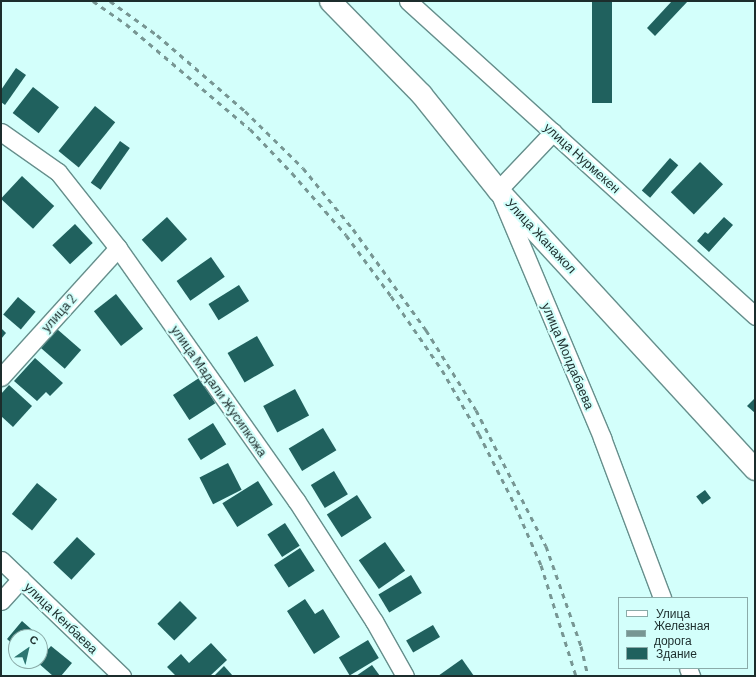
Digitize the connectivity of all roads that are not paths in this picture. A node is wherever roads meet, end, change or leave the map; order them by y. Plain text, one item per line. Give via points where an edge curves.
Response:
1 (330, 1) edge
2 (408, 1) edge
3 (1, 132) edge
4 (553, 132) junction
5 (498, 190) junction
6 (118, 248) junction
7 (755, 316) edge
8 (1, 377) edge
9 (755, 469) edge
10 (1, 560) edge
11 (21, 579) junction
12 (662, 597) edge
13 (1, 601) edge
14 (122, 676) edge
15 (405, 676) edge

1 - 5 main road, Улица Жанажол via 421,94
2 - 4 street, улица Нурмекен
3 - 6 street, улица Мадали Жусипкожа via 58,172
4 - 5 street
4 - 7 street, улица Нурмекен
5 - 9 main road, Улица Жанажол
5 - 12 street, улица Молдабаева via 602,438
6 - 8 street, улица 2
6 - 15 street, улица Мадали Жусипкожа via 296,500 374,621
10 - 11 street, улица Кенбаева
11 - 13 street
11 - 14 street, улица Кенбаева

